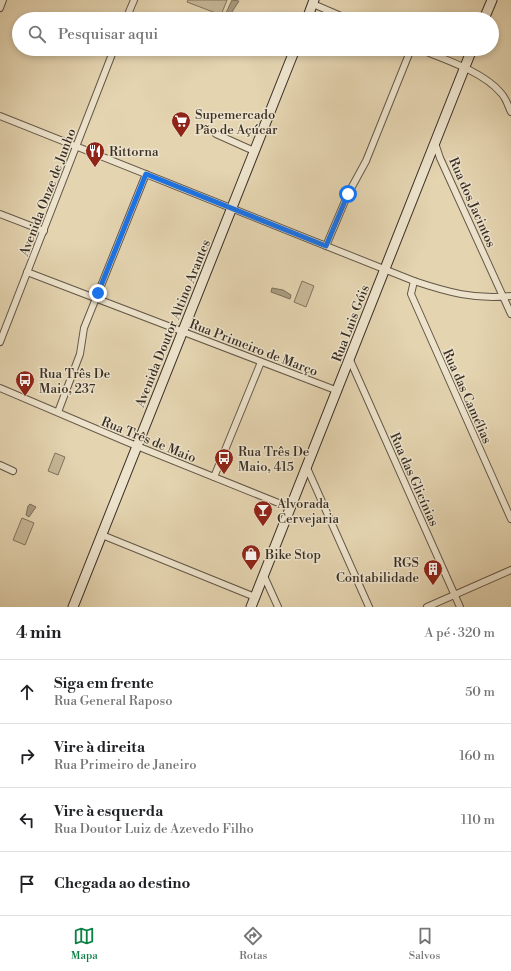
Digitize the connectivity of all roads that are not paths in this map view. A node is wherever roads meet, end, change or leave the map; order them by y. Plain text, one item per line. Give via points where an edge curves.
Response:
1 (3, 0) edge
2 (134, 0) edge
3 (492, 0) edge
4 (314, 2) edge
5 (0, 8) edge
6 (129, 12) edge
7 (310, 12) edge
8 (334, 12) edge
9 (487, 12) edge
10 (111, 56) edge
11 (292, 56) edge
12 (408, 56) edge
13 (436, 56) edge
14 (469, 56) edge
15 (465, 68) junction
16 (511, 112) edge
17 (0, 116) edge
18 (216, 134) dead end
19 (435, 143) junction
20 (77, 145) junction
21 (254, 151) junction
22 (146, 174) junction
23 (231, 208) junction
24 (0, 214) edge
25 (44, 230) junction
26 (326, 246) junction
27 (385, 269) junction
28 (27, 272) junction
29 (414, 281) junction
30 (511, 296) edge
31 (504, 297) junction
32 (95, 299) junction
33 (511, 314) edge
34 (183, 332) junction
35 (0, 342) edge
36 (350, 360) junction
37 (261, 362) junction
38 (0, 388) edge
39 (338, 391) junction
40 (58, 412) junction
41 (137, 446) junction
42 (0, 466) edge
43 (307, 468) junction
44 (13, 471) dead end
45 (214, 477) junction
46 (291, 508) junction
47 (511, 519) edge
48 (102, 535) junction
49 (511, 570) edge
50 (264, 576) junction
51 (454, 594) junction
52 (255, 597) junction
53 (73, 607) edge
54 (251, 607) edge
55 (278, 607) edge
56 (369, 607) edge
57 (427, 607) edge
58 (460, 607) edge

1 - 5 street
2 - 6 street
3 - 9 street
4 - 7 street
4 - 8 street
10 - 20 street, Avenida Onze de Junho
11 - 21 street, Avenida Doutor Altino Arantes
12 - 26 street via 366,161 348,194
13 - 15 street
14 - 15 street, Rua Luis Góis
15 - 16 street via 491,83 506,100
15 - 19 street, Rua Luis Góis
17 - 20 street
18 - 21 street
19 - 27 street, Rua Luis Góis
19 - 31 street, Rua dos Jacintos
20 - 22 street
20 - 25 street, Avenida Onze de Junho
21 - 23 street, Avenida Doutor Altino Arantes
22 - 23 street
22 - 32 street
23 - 26 street
23 - 34 street, Avenida Doutor Altino Arantes
24 - 25 street
25 - 28 street, Avenida Onze de Junho
26 - 27 street
27 - 29 street
27 - 36 street, Rua Luis Góis
28 - 32 street, Rua Primeiro de Março
28 - 35 street, Avenida Onze de Junho
29 - 31 street via 480,298
29 - 47 street, Rua das Camélias via 411,294
30 - 31 street
31 - 33 street, Rua dos Jacintos
32 - 34 street, Rua Primeiro de Março
32 - 40 street via 84,328 80,354
34 - 37 street, Rua Primeiro de Março
34 - 41 street, Avenida Doutor Altino Arantes
36 - 39 street, Rua Luis Góis
36 - 51 street, Rua das Glicínias
37 - 39 street, Rua Primeiro de Março
37 - 45 street
38 - 40 street, Rua Três de Maio
39 - 43 street, Rua Luis Góis
40 - 41 street, Rua Três de Maio
41 - 45 street, Rua Três de Maio
41 - 48 street, Avenida Doutor Altino Arantes
42 - 44 street
43 - 46 street, Rua Luis Góis
43 - 56 street
45 - 46 street, Rua Três de Maio
46 - 50 street, Rua Luis Góis
48 - 52 street
48 - 53 street, Avenida Doutor Altino Arantes
49 - 51 street
50 - 52 street, Rua Luis Góis
50 - 55 street
51 - 57 street
51 - 58 street, Rua das Glicínias
52 - 54 street, Rua Luis Góis

